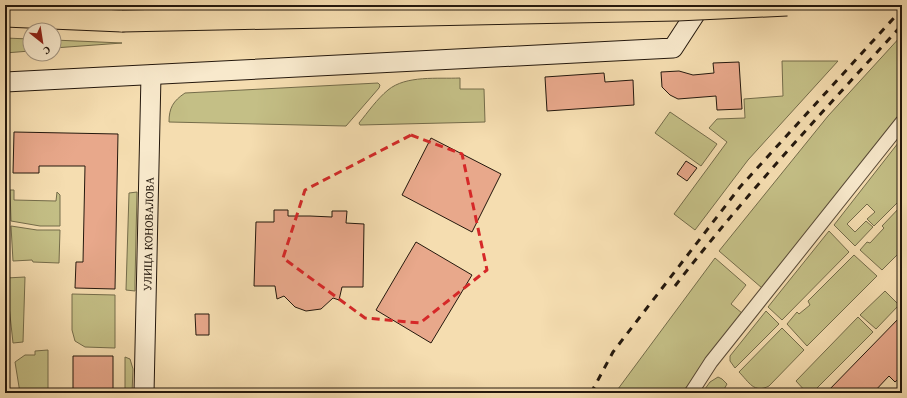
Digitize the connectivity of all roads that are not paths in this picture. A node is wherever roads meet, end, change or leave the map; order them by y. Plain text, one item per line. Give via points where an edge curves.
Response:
1 (702, 5) edge
2 (787, 5) edge
3 (5, 16) edge
4 (151, 75) junction
5 (5, 82) edge
6 (902, 122) edge
7 (144, 393) edge
8 (691, 393) edge

1 - 4 main road via 673,48
2 - 3 main road, bridge via 677,10 122,21
4 - 5 main road
4 - 7 main road, УЛИЦА КОНОВАЛОВА
6 - 8 street via 711,362

